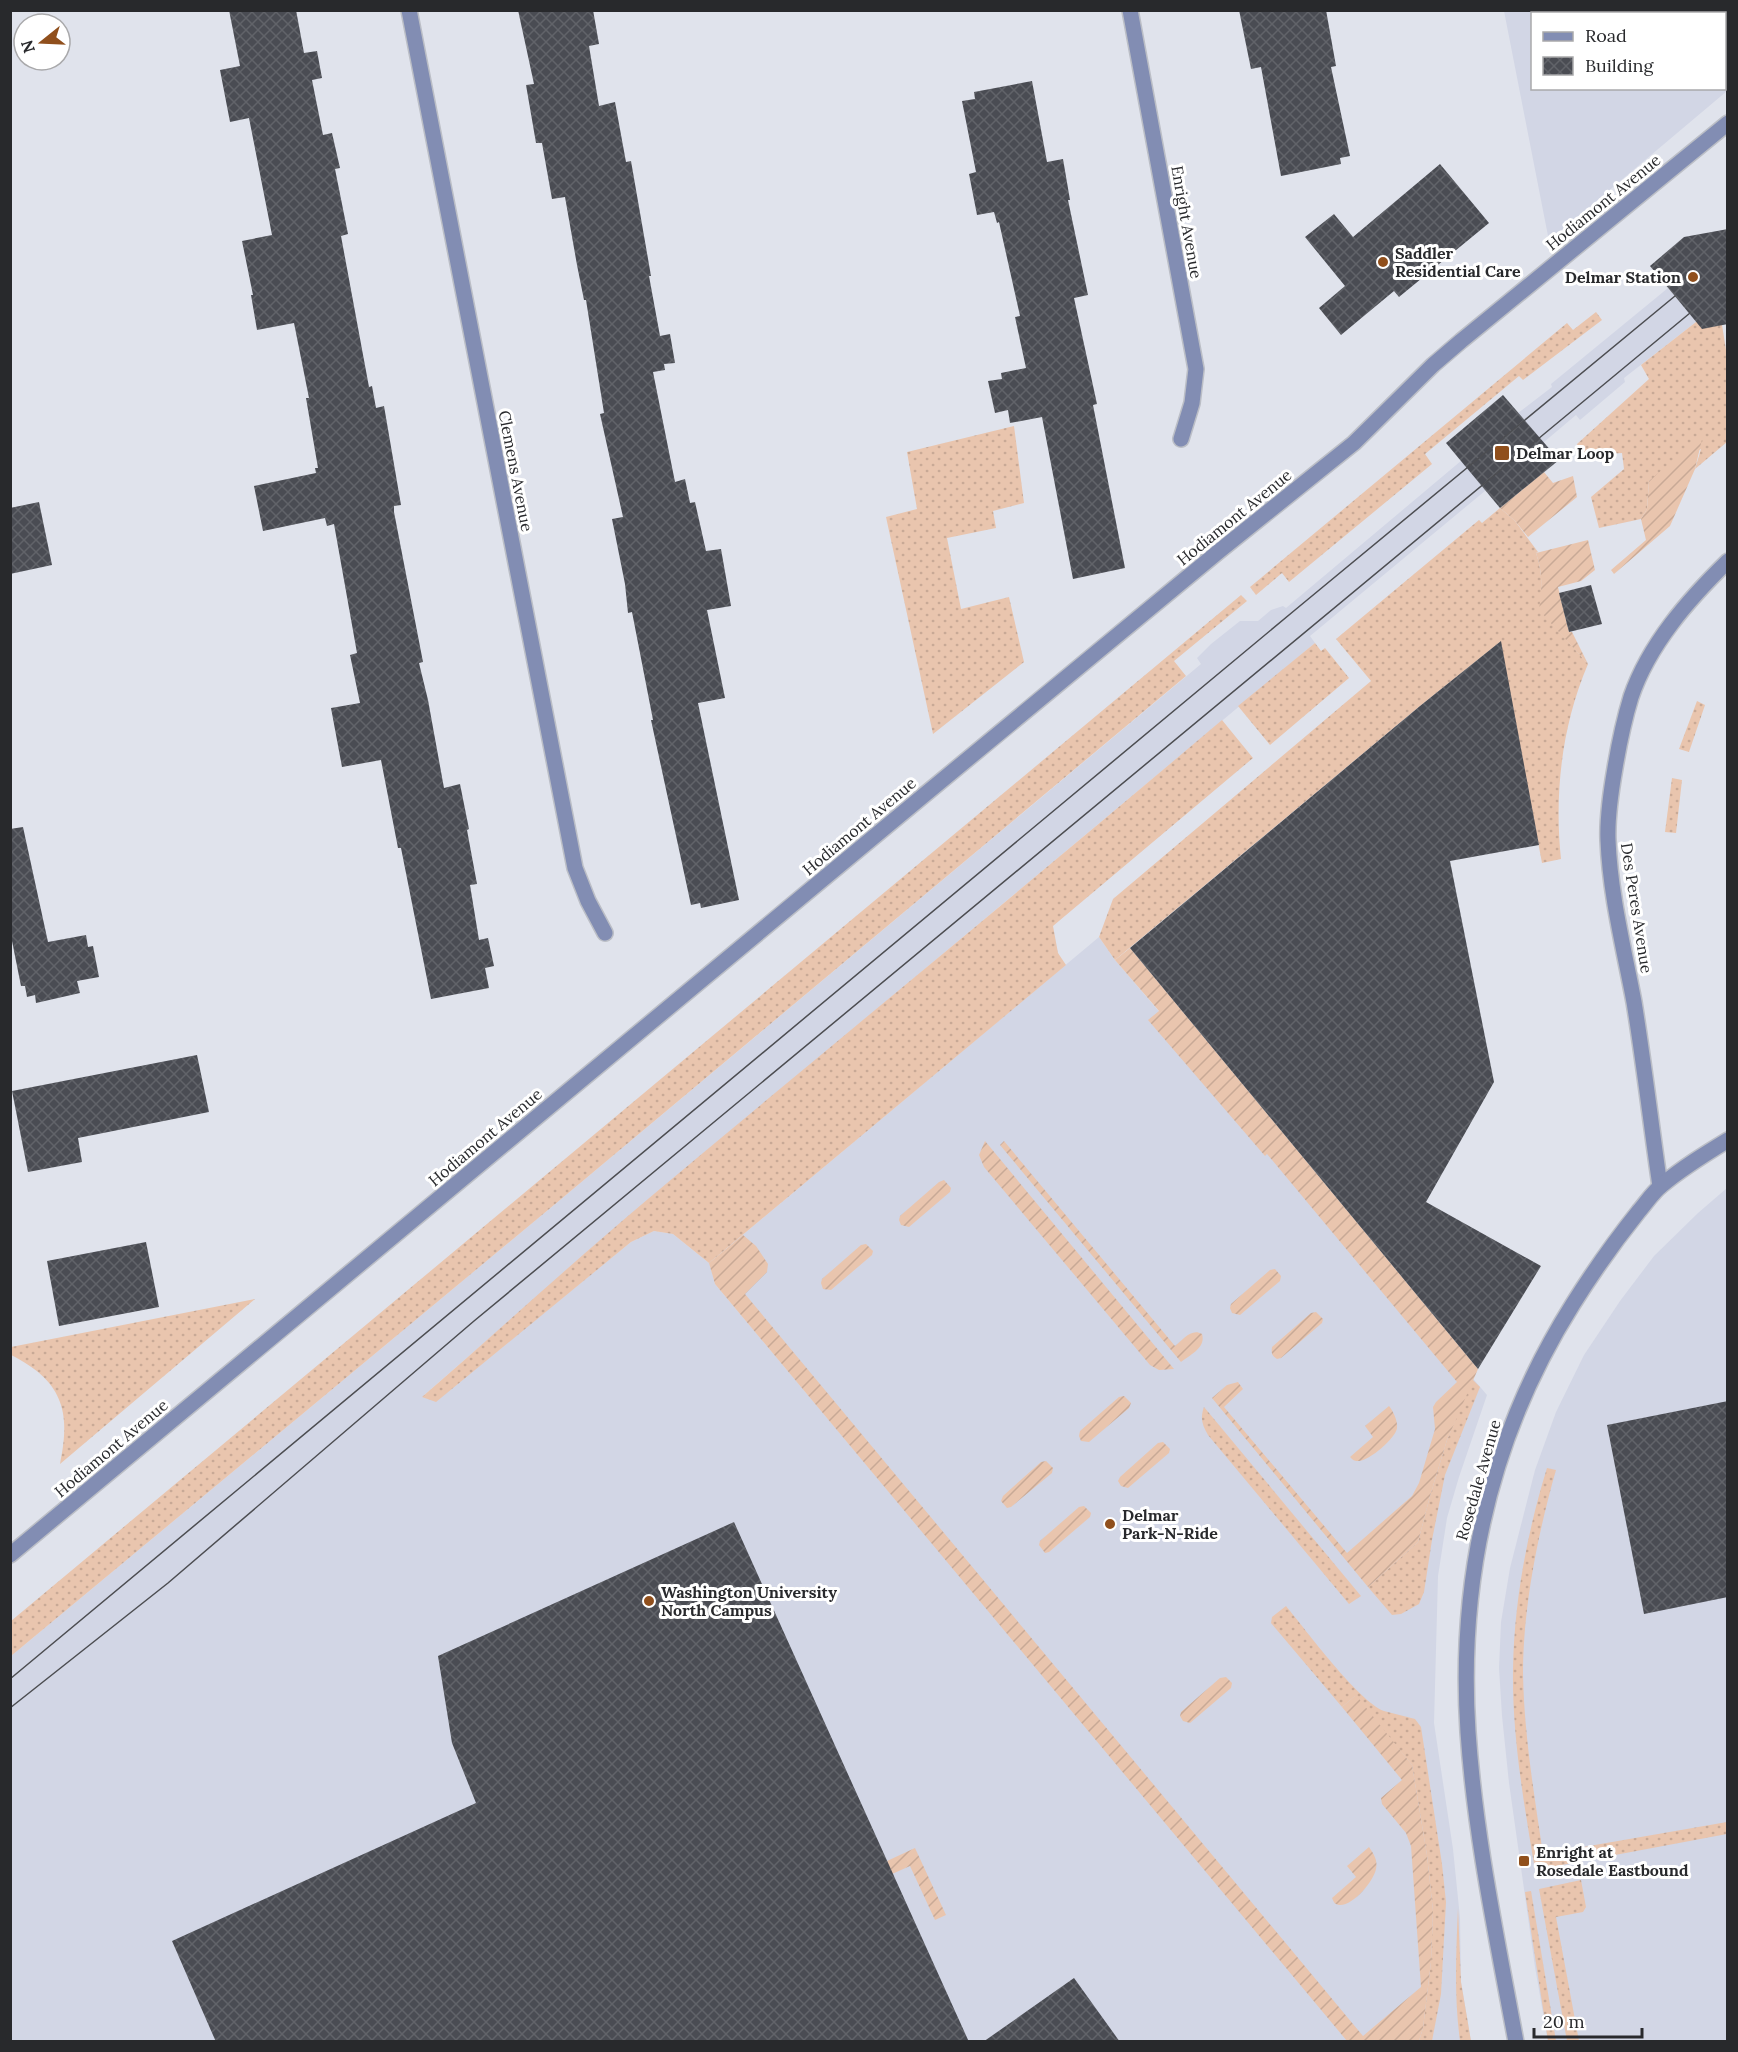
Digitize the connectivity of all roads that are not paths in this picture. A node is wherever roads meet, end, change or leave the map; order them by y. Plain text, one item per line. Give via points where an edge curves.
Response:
1 (409, 10) edge
2 (1130, 10) edge
3 (1728, 123) edge
4 (1181, 439) dead end
5 (1728, 561) edge
6 (605, 933) dead end
7 (1728, 1140) edge
8 (1660, 1186) junction
9 (10, 1555) edge
10 (1516, 2042) edge

1 - 6 street, Clemens Avenue via 575,868
2 - 4 street, Enright Avenue via 1196,369 1192,404
3 - 9 street, Hodiamont Avenue via 1461,341 1354,443
5 - 8 street, Des Peres Avenue via 1700,589 1647,662 1631,696 1610,797 1608,839 1613,888
7 - 8 street, Rosedale Avenue
8 - 10 street, Rosedale Avenue via 1592,1274 1555,1332 1509,1431 1475,1558 1468,1620 1468,1731 1474,1799

